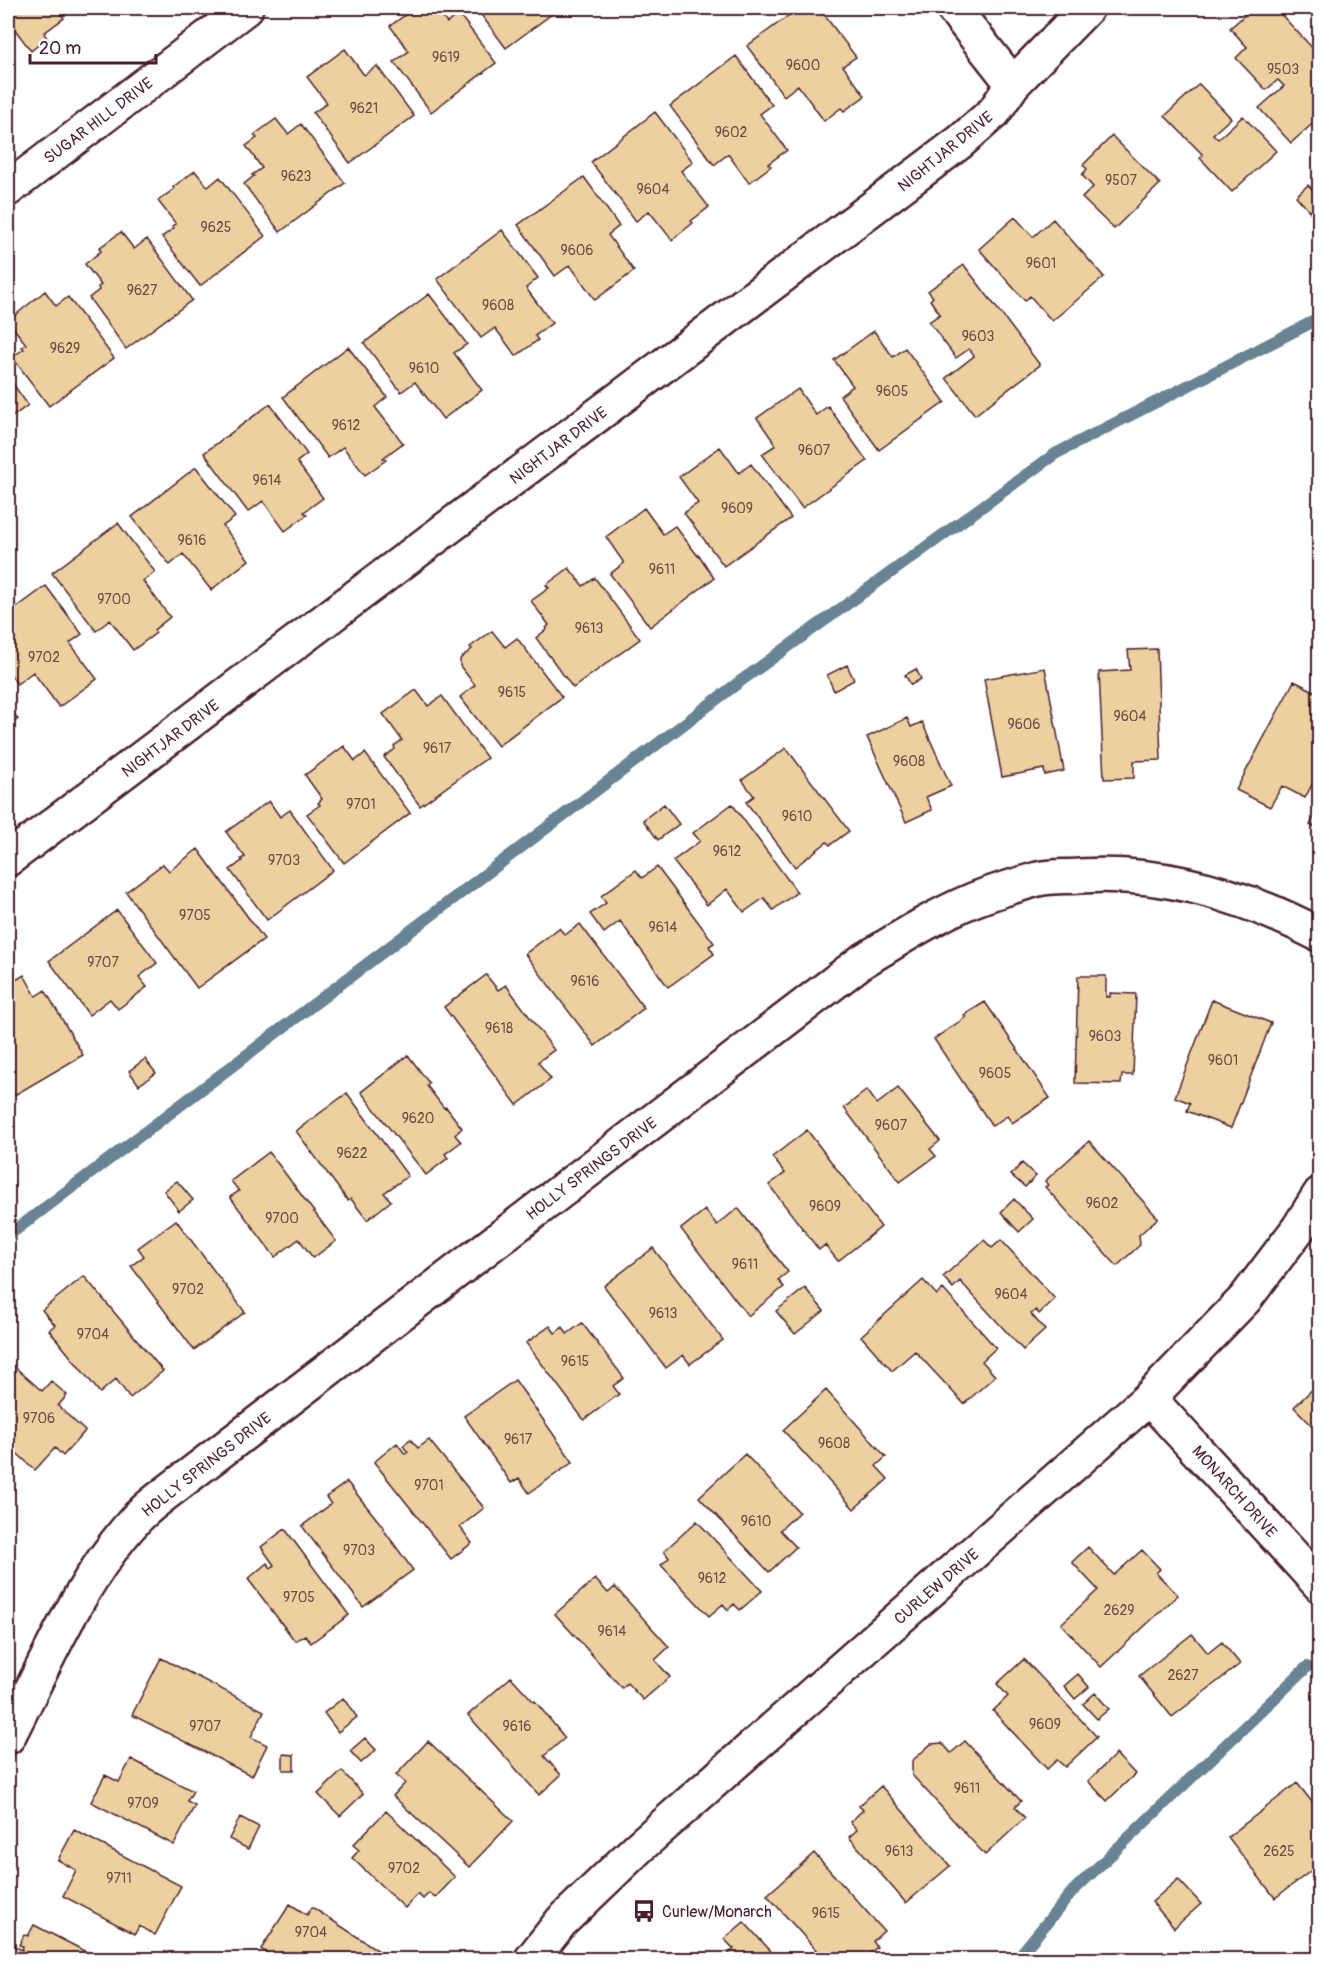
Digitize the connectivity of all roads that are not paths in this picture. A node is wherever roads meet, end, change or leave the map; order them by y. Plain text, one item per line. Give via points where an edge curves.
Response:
1 (246, 8) edge
2 (953, 8) edge
3 (1087, 8) edge
4 (1013, 84) junction
5 (8, 189) edge
6 (8, 859) edge
7 (1320, 935) edge
8 (1320, 1194) edge
9 (1149, 1398) junction
10 (1320, 1586) edge
11 (8, 1737) edge
12 (531, 1959) edge

1 - 5 street, SUGAR HILL DRIVE
2 - 4 street
3 - 4 street, NIGHTJAR DRIVE
4 - 6 street, NIGHTJAR DRIVE via 994,112 960,142
7 - 11 street, HOLLY SPRINGS DRIVE via 1226,895 1164,879 1104,874 1041,879 973,900 861,962 137,1518 106,1556 73,1611
8 - 9 street, CURLEW DRIVE via 1245,1299
9 - 10 street, MONARCH DRIVE
9 - 12 street, CURLEW DRIVE via 638,1848 561,1922

